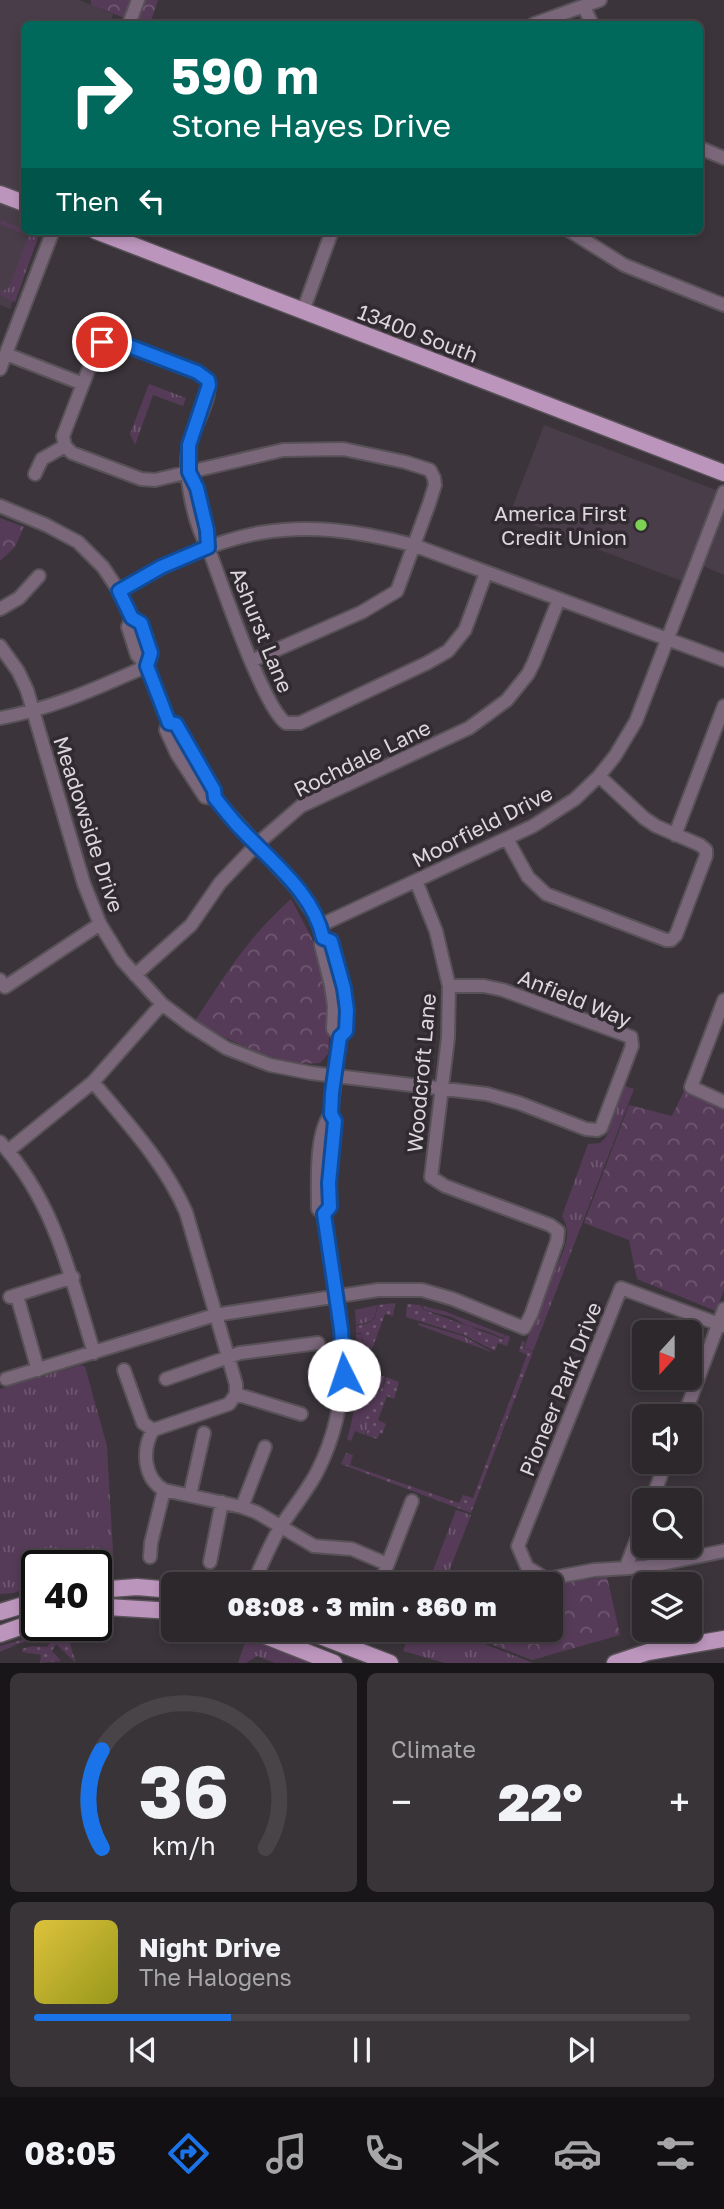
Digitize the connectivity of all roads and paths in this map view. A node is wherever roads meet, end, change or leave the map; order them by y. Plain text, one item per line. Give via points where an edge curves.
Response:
1 (138, 0) edge
2 (600, 0) edge
3 (584, 7) junction
4 (130, 21) edge
5 (543, 21) edge
6 (591, 21) edge
7 (703, 149) edge
8 (724, 158) edge
9 (0, 194) edge
10 (21, 203) edge
11 (51, 235) edge
12 (106, 235) edge
13 (331, 235) edge
14 (576, 235) edge
15 (724, 305) edge
16 (303, 311) junction
17 (6, 354) junction
18 (0, 369) edge
19 (83, 384) junction
20 (65, 446) junction
21 (189, 472) junction
22 (724, 473) edge
23 (35, 474) dead end
24 (724, 492) edge
25 (0, 506) edge
26 (413, 545) junction
27 (208, 547) junction
28 (486, 573) junction
29 (38, 576) dead end
30 (119, 591) junction
31 (559, 599) junction
32 (0, 609) edge
33 (668, 639) junction
34 (0, 646) edge
35 (724, 660) edge
36 (251, 661) junction
37 (147, 666) junction
38 (724, 706) edge
39 (33, 712) junction
40 (0, 718) edge
41 (599, 776) junction
42 (675, 835) junction
43 (507, 839) junction
44 (257, 844) junction
45 (416, 881) junction
46 (100, 924) junction
47 (322, 932) junction
48 (135, 975) junction
49 (0, 980) edge
50 (449, 986) junction
51 (724, 1000) edge
52 (162, 1004) junction
53 (334, 1075) junction
54 (93, 1082) junction
55 (441, 1088) junction
56 (724, 1102) edge
57 (597, 1130) joint
58 (4, 1146) edge
59 (73, 1277) junction
60 (336, 1298) junction
61 (724, 1309) edge
62 (215, 1315) junction
63 (721, 1325) edge
64 (318, 1343) dead end
65 (94, 1353) junction
66 (228, 1359) junction
67 (38, 1370) junction
68 (124, 1370) dead end
69 (6, 1379) dead end
70 (166, 1379) dead end
71 (236, 1394) junction
72 (689, 1404) edge
73 (301, 1414) dead end
74 (153, 1430) junction
75 (204, 1433) dead end
76 (265, 1447) dead end
77 (164, 1490) junction
78 (190, 1495) junction
79 (412, 1501) dead end
80 (222, 1502) junction
81 (242, 1507) junction
82 (281, 1527) junction
83 (724, 1551) edge
84 (632, 1552) edge
85 (150, 1557) dead end
86 (210, 1562) dead end
87 (387, 1564) junction
88 (626, 1567) junction
89 (259, 1572) edge
90 (384, 1572) edge
91 (112, 1589) edge
92 (161, 1589) edge
93 (21, 1606) edge
94 (112, 1608) edge
95 (161, 1610) edge
96 (0, 1612) edge
97 (21, 1627) edge
98 (0, 1634) edge
99 (724, 1639) edge
100 (281, 1642) edge
101 (336, 1642) edge
102 (334, 1663) edge
103 (390, 1663) edge
104 (615, 1663) edge

1 - 4 street
2 - 3 street
3 - 5 street
3 - 6 street
7 - 8 street
9 - 10 main road
11 - 17 street
12 - 16 main road, 13400 South
13 - 16 street
14 - 15 street via 624,265
16 - 22 main road, 13400 South
17 - 18 street
17 - 19 street
19 - 20 street via 63,436
19 - 21 street, Ashurst Lane via 98,346 110,340 208,380 189,445
20 - 21 street via 72,453 146,480
20 - 23 street via 42,459
21 - 26 street via 284,450 343,449 423,466 430,470 435,485
21 - 27 street, Ashurst Lane via 189,492
24 - 33 street, Moorfield Drive
25 - 30 street via 78,542
26 - 27 street via 369,535 292,529 256,532
26 - 28 street
26 - 36 street via 402,582 388,598
27 - 30 street
27 - 36 street, Ashurst Lane
28 - 31 street
28 - 36 street, Ashurst Lane via 465,630 448,650 300,723 286,723 276,714
29 - 32 street via 19,598
30 - 37 street via 132,618 141,623 151,653
31 - 33 street
31 - 44 street, Rochdale Lane via 527,674 501,705 469,728 301,806
33 - 35 street
33 - 41 street, Moorfield Drive via 630,734
34 - 39 street, Meadowside Drive via 22,678
37 - 39 street
37 - 44 street via 169,723 176,724 215,798
38 - 42 street
39 - 40 street
39 - 46 street, Meadowside Drive
41 - 42 street via 644,818
41 - 43 street, Moorfield Drive via 575,799
42 - 43 street via 700,845 706,856 671,940 547,894 528,877
43 - 45 street, Moorfield Drive
44 - 47 street via 297,889
44 - 48 street, Rochdale Lane via 220,883 191,925
45 - 47 street, Moorfield Drive
45 - 50 street, Woodcroft Lane via 436,931
46 - 48 street, Meadowside Drive
46 - 49 street via 5,987
47 - 53 street via 331,941 347,1010
48 - 52 street, Meadowside Drive
50 - 55 street, Woodcroft Lane
50 - 57 street, Anfield Way via 503,989 631,1037 628,1059 604,1123
51 - 56 street via 691,1087
52 - 53 street, Meadowside Drive via 226,1048 270,1065
52 - 54 street
53 - 55 street, Meadowside Drive
53 - 60 street via 330,1207 324,1214
54 - 58 street
54 - 62 street via 155,1156 179,1196
55 - 57 street, Meadowside Drive via 502,1097
55 - 60 street, Woodcroft Lane via 431,1177 558,1231 524,1328 422,1290 378,1290
58 - 59 street via 32,1183
59 - 65 street
59 - 67 street via 13,1296
60 - 62 street
60 - 82 street via 344,1375 341,1407 317,1473
61 - 63 street
62 - 65 street
62 - 66 street
63 - 72 street
63 - 88 street, Pioneer Park Drive via 621,1287 518,1546 527,1567 547,1578
64 - 66 street via 240,1353
65 - 67 street
66 - 70 street
66 - 71 street
67 - 69 street
68 - 74 street via 144,1423
71 - 73 street
71 - 74 street via 229,1404
74 - 77 street via 146,1460 150,1478
75 - 78 street
76 - 81 street
77 - 78 street
77 - 85 street
78 - 80 street
79 - 87 street
80 - 81 street
80 - 86 street
81 - 82 street
82 - 87 street via 314,1546 352,1549
82 - 89 street
83 - 88 street
84 - 88 street
87 - 90 street
91 - 92 main road
93 - 96 main road
94 - 95 main road
97 - 98 main road
99 - 104 main road via 648,1652
100 - 102 main road
101 - 103 main road

